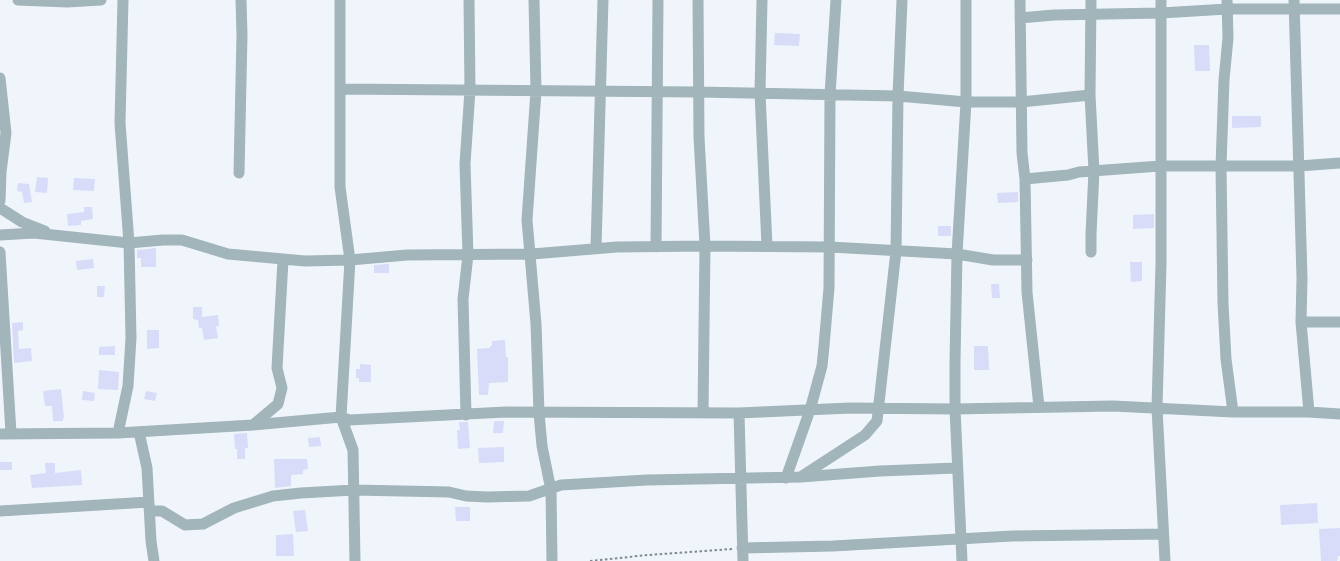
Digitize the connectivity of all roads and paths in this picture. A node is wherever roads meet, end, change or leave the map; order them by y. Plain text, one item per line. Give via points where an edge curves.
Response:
1 (18, 0) edge
2 (27, 0) edge
3 (101, 0) edge
4 (123, 0) edge
5 (241, 0) edge
6 (340, 0) edge
7 (470, 0) edge
8 (534, 0) edge
9 (603, 0) edge
10 (658, 0) edge
11 (698, 0) edge
12 (762, 0) edge
13 (836, 0) edge
14 (902, 0) edge
15 (966, 0) edge
16 (1020, 0) edge
17 (1091, 0) edge
18 (1161, 0) edge
19 (1227, 4) edge
20 (1294, 5) edge
21 (1340, 9) edge
22 (1161, 13) junction
23 (1091, 14) junction
24 (1020, 18) junction
25 (0, 78) edge
26 (340, 89) junction
27 (470, 90) junction
28 (536, 91) junction
29 (601, 91) junction
30 (657, 92) junction
31 (698, 92) junction
32 (760, 93) junction
33 (830, 95) junction
34 (1090, 95) junction
35 (898, 96) junction
36 (966, 102) junction
37 (1021, 102) junction
38 (1340, 164) edge
39 (1160, 166) junction
40 (1221, 166) junction
41 (1298, 166) junction
42 (1094, 171) junction
43 (239, 172) dead end
44 (1025, 179) junction
45 (0, 201) edge
46 (0, 208) edge
47 (0, 235) edge
48 (63, 237) junction
49 (129, 243) junction
50 (705, 246) junction
51 (767, 246) junction
52 (656, 247) junction
53 (830, 247) junction
54 (596, 248) junction
55 (896, 251) junction
56 (0, 252) edge
57 (1092, 252) dead end
58 (532, 254) junction
59 (957, 254) junction
60 (468, 256) junction
61 (283, 260) junction
62 (350, 260) junction
63 (1027, 260) junction
64 (1301, 322) junction
65 (1340, 322) edge
66 (1039, 407) junction
67 (878, 408) junction
68 (1158, 408) junction
69 (955, 409) junction
70 (810, 410) junction
71 (539, 412) junction
72 (1233, 412) junction
73 (1309, 412) junction
74 (703, 413) junction
75 (739, 413) junction
76 (1340, 414) edge
77 (466, 415) junction
78 (341, 416) junction
79 (253, 425) junction
80 (139, 432) junction
81 (6, 433) edge
82 (118, 433) junction
83 (957, 468) junction
84 (742, 477) junction
85 (801, 477) junction
86 (786, 478) junction
87 (354, 490) junction
88 (551, 490) junction
89 (150, 507) junction
90 (0, 511) edge
91 (1163, 534) junction
92 (961, 538) junction
93 (742, 548) junction
94 (154, 561) edge
95 (355, 561) edge
96 (552, 561) edge
97 (590, 561) edge
98 (743, 561) edge
99 (962, 561) edge
100 (1165, 561) edge

1 - 2 street
2 - 3 street
4 - 49 street via 120,124
5 - 43 street
6 - 26 street
7 - 27 street
8 - 28 street
9 - 29 street
10 - 30 street
11 - 31 street
12 - 32 street
13 - 33 street
14 - 35 street
15 - 36 street
16 - 24 street
17 - 23 street
18 - 22 street
19 - 20 street
19 - 22 street
19 - 40 street
20 - 21 street
20 - 41 street
22 - 23 street
22 - 39 street
23 - 24 street
23 - 34 street
24 - 37 street
25 - 45 street via 6,133
26 - 27 street
26 - 62 street via 340,187
27 - 28 street
27 - 60 street via 466,164
28 - 29 street
28 - 58 street via 527,220
29 - 30 street
29 - 54 street
30 - 31 street
30 - 52 street
31 - 32 street
31 - 50 street
32 - 33 street
32 - 51 street
33 - 35 street
33 - 53 street
34 - 37 street
34 - 42 street
35 - 36 street
35 - 55 street
36 - 37 street
36 - 59 street
37 - 44 street
38 - 41 street
39 - 40 street
39 - 42 street
39 - 68 street
40 - 41 street
40 - 72 street via 1222,303
41 - 64 street
42 - 44 street
42 - 57 street
44 - 63 street
46 - 48 street via 22,222
47 - 48 street via 34,233
48 - 49 street
49 - 61 street via 182,240 228,254
49 - 82 street via 128,386
50 - 51 street
50 - 52 street
50 - 74 street
51 - 53 street
52 - 54 street
53 - 55 street
53 - 70 street via 822,366
54 - 58 street
55 - 59 street
55 - 67 street
56 - 81 street
58 - 60 street
58 - 71 street
59 - 63 street via 993,260
59 - 69 street
60 - 62 street via 407,255
60 - 77 street via 463,299
61 - 62 street
61 - 79 street via 277,368 282,388 278,404
62 - 78 street
63 - 66 street via 1027,292
64 - 65 street
64 - 73 street
66 - 68 street
66 - 69 street
67 - 69 street
67 - 70 street
67 - 85 street via 876,421 866,434
68 - 72 street
68 - 91 street
69 - 83 street
70 - 75 street
70 - 86 street
71 - 74 street
71 - 77 street
71 - 88 street
72 - 73 street
73 - 76 street
74 - 75 street
75 - 84 street
77 - 78 street via 349,420
78 - 79 street
78 - 87 street via 353,450
79 - 80 street
80 - 82 street
80 - 89 street
81 - 82 street
83 - 85 street
83 - 92 street
84 - 86 street
84 - 88 street via 647,480 561,486
84 - 93 street
85 - 86 street
87 - 88 street via 504,497 529,496
87 - 89 street via 273,496 234,508 203,524 186,525
87 - 95 street
88 - 96 street
89 - 90 street
89 - 94 street
91 - 92 street
91 - 100 street
92 - 93 street
92 - 99 street
93 - 97 path
93 - 98 street

